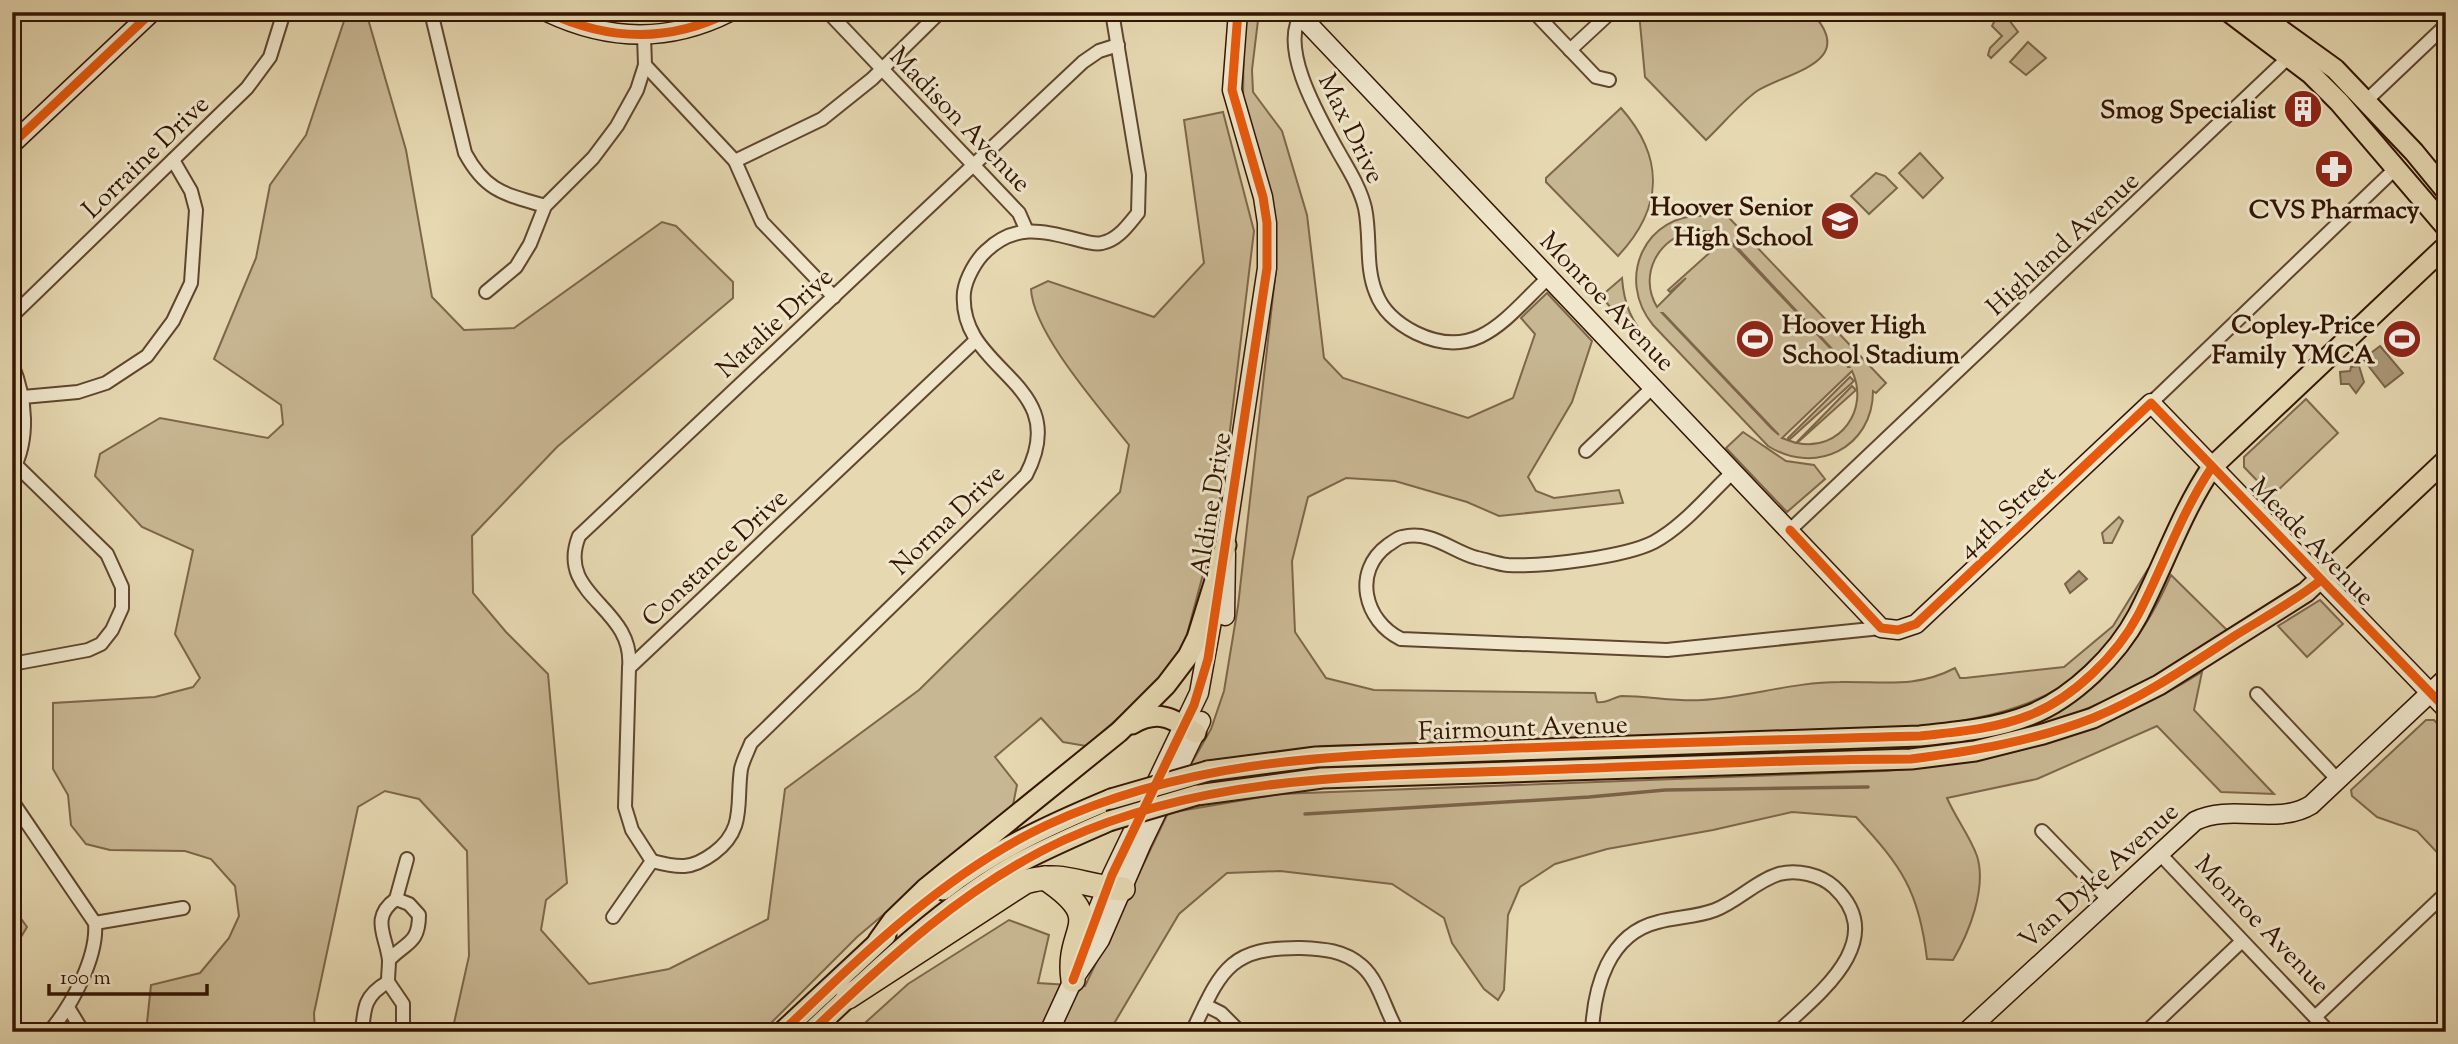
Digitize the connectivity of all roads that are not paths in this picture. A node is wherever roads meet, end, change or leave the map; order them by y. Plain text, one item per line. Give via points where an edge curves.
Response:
1 (152, 12) edge
2 (284, 12) edge
3 (431, 12) edge
4 (547, 12) edge
5 (730, 12) edge
6 (828, 12) edge
7 (940, 12) edge
8 (1112, 12) edge
9 (1238, 12) edge
10 (1534, 12) edge
11 (1611, 12) edge
12 (2256, 12) edge
13 (1300, 13) edge
14 (2231, 13) edge
15 (2446, 25) edge
16 (644, 36) junction
17 (1118, 45) junction
18 (1570, 50) junction
19 (2295, 50) junction
20 (645, 65) junction
21 (882, 69) junction
22 (1609, 80) dead end
23 (2335, 98) junction
24 (2367, 100) junction
25 (12, 144) edge
26 (173, 160) junction
27 (734, 161) junction
28 (973, 164) junction
29 (2397, 167) junction
30 (2440, 184) edge
31 (545, 206) junction
32 (2446, 227) edge
33 (1026, 229) junction
34 (2446, 246) edge
35 (1549, 277) junction
36 (485, 292) dead end
37 (834, 297) junction
38 (12, 316) edge
39 (975, 341) junction
40 (12, 365) edge
41 (1653, 387) junction
42 (23, 397) junction
43 (2151, 403) junction
44 (1586, 451) dead end
45 (2446, 460) edge
46 (2212, 467) junction
47 (14, 469) edge
48 (1734, 471) junction
49 (1790, 530) junction
50 (1226, 545) junction
51 (2321, 580) junction
52 (1881, 628) junction
53 (12, 664) edge
54 (629, 667) junction
55 (2446, 678) edge
56 (2430, 692) junction
57 (2257, 694) dead end
58 (2446, 709) edge
59 (1190, 729) junction
60 (1119, 732) junction
61 (2337, 779) junction
62 (12, 801) edge
63 (2042, 831) dead end
64 (2159, 853) junction
65 (407, 859) dead end
66 (652, 861) junction
67 (1045, 878) junction
68 (1115, 889) junction
69 (2446, 894) edge
70 (2107, 898) junction
71 (396, 899) junction
72 (183, 908) dead end
73 (612, 918) dead end
74 (95, 923) junction
75 (877, 941) junction
76 (2242, 941) junction
77 (389, 960) junction
78 (1073, 980) junction
79 (388, 982) junction
80 (848, 997) junction
81 (1205, 1005) junction
82 (69, 1009) junction
83 (2320, 1026) edge
84 (1779, 1031) edge
85 (49, 1032) edge
86 (83, 1032) edge
87 (362, 1032) edge
88 (403, 1032) edge
89 (782, 1032) edge
90 (811, 1032) edge
91 (1049, 1032) edge
92 (1192, 1032) edge
93 (1240, 1032) edge
94 (1398, 1032) edge
95 (1592, 1032) edge
96 (1966, 1032) edge
97 (2146, 1032) edge

1 - 25 street
2 - 26 street, Lorraine Drive via 270,57 247,88
3 - 31 street via 465,153 475,173 505,195
4 - 16 street via 604,33
5 - 16 street via 695,28
6 - 21 street, Madison Avenue
7 - 21 street
8 - 17 street
9 - 50 street, Aldine Drive via 1232,90 1263,197 1267,268
10 - 18 street
11 - 18 street
12 - 19 main road
13 - 35 street, Monroe Avenue
13 - 35 street, Max Drive via 1297,69 1359,188 1374,287 1390,317 1443,345 1469,342 1486,336
14 - 19 main road
15 - 24 street
16 - 20 street
17 - 28 street, Natalie Drive via 1083,62
17 - 33 street via 1139,175 1138,214 1118,236 1101,244
18 - 22 street via 1596,77
19 - 23 main road
19 - 24 main road via 2335,69
19 - 49 street, Highland Avenue
20 - 27 street
20 - 31 street via 617,126 593,158
21 - 27 street via 822,119
21 - 28 street, Madison Avenue
23 - 24 main road via 2358,105
23 - 29 main road
24 - 30 main road
26 - 38 street, Lorraine Drive
26 - 42 street via 196,210 191,283 173,321 147,356 106,383 78,392
27 - 37 street via 762,222
28 - 33 street, Madison Avenue via 1019,212
28 - 37 street, Natalie Drive
29 - 30 main road via 2406,162
29 - 32 main road
29 - 43 street, 44th Street
31 - 36 street via 516,267
33 - 39 street, Norma Drive via 998,239 977,259 964,289
34 - 46 main road, Fairmount Avenue
35 - 41 street, Monroe Avenue
37 - 54 street, Natalie Drive via 579,536 572,553 576,575 626,636
39 - 54 street, Constance Drive
39 - 66 street, Norma Drive via 1028,397 1039,423 1033,462 1026,475 751,743 741,766 736,825 729,842 697,865 675,867
40 - 42 street
41 - 44 street
41 - 48 street, Monroe Avenue
42 - 47 street via 22,440
43 - 46 street, Meade Avenue
43 - 52 street, 44th Street via 1916,624 1898,630
45 - 51 main road, Fairmount Avenue
46 - 51 street, Meade Avenue
46 - 75 main road, Fairmount Avenue, bridge via 2192,496 2127,632 2100,665 2031,715 1971,730 1920,736 1330,756 1208,771 1111,799 1046,826 998,852
47 - 53 street via 107,554 119,576 122,598 112,630 101,643 88,650
48 - 49 street, Monroe Avenue
48 - 52 street, 44th Street via 1655,541 1632,550 1539,565 1506,565 1472,556 1442,541 1400,537 1376,554 1365,585 1375,619 1391,634 1412,640 1667,650
49 - 52 street, Monroe Avenue
50 - 59 street, Aldine Drive via 1227,589 1219,662
50 - 60 main road via 1188,656
51 - 56 street, Meade Avenue
51 - 80 main road, Fairmount Avenue, bridge via 2126,702 2081,722 1975,751 1911,759 1322,778 1196,795 1110,821 1012,867 900,949
54 - 66 street via 625,807 632,830
55 - 56 street, Van Dyke Avenue
56 - 58 street, Meade Avenue
56 - 61 street, Van Dyke Avenue
57 - 61 street
59 - 60 main road via 1153,714
59 - 68 street, Aldine Drive
60 - 75 main road via 925,889
61 - 64 street, Van Dyke Avenue via 2299,813 2208,815
62 - 74 street
63 - 70 street
64 - 70 street, Van Dyke Avenue
64 - 76 street, Monroe Avenue
65 - 71 street
66 - 73 street
67 - 68 highway via 1067,877
67 - 78 highway via 1067,892 1079,911 1081,929 1070,963
67 - 80 highway via 1016,886
68 - 78 street, Aldine Drive
69 - 83 street
70 - 96 street, Van Dyke Avenue
71 - 77 street via 379,924
71 - 77 street via 419,915 419,931
72 - 74 street
74 - 82 street via 78,993
75 - 89 main road, Fairmount Avenue
76 - 83 street, Monroe Avenue
76 - 97 street
77 - 79 street
78 - 91 street, Aldine Drive
79 - 87 street via 365,1000
79 - 88 street via 404,1004
80 - 90 main road, Fairmount Avenue
81 - 92 street
81 - 93 street
81 - 94 street via 1217,982 1240,958 1270,948 1325,949 1362,966
82 - 85 street
82 - 86 street
84 - 95 street via 1839,974 1855,926 1844,897 1816,877 1799,872 1763,881 1709,913 1654,922 1625,942 1597,984

